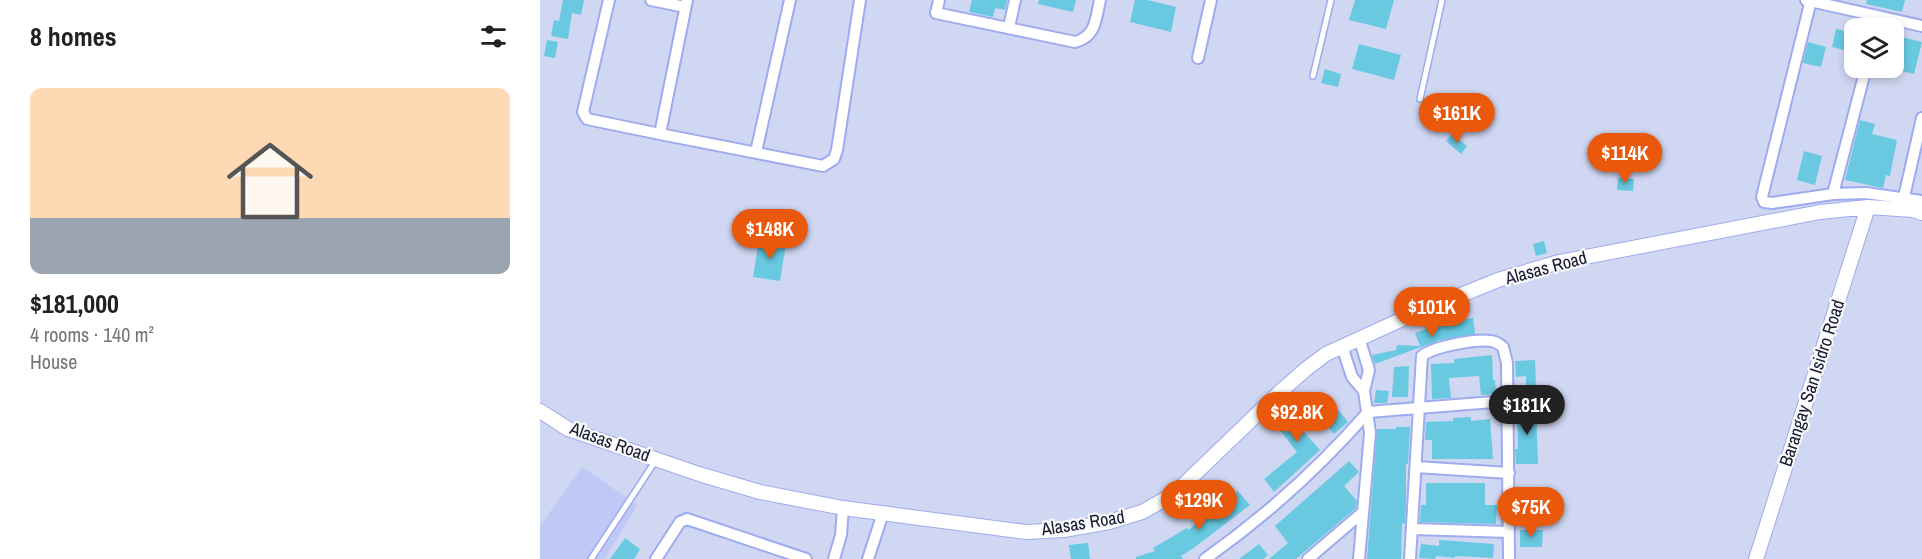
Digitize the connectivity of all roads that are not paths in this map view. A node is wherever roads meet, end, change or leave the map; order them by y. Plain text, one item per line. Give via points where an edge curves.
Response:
1 (609, 0) edge
2 (651, 0) edge
3 (790, 0) edge
4 (860, 0) edge
5 (939, 0) edge
6 (1015, 0) edge
7 (1100, 0) edge
8 (1211, 0) edge
9 (1331, 0) edge
10 (1442, 0) edge
11 (1809, 0) edge
12 (686, 4) edge
13 (1879, 17) joint
14 (1922, 26) edge
15 (1009, 27) junction
16 (1198, 58) dead end
17 (1313, 75) dead end
18 (1863, 78) edge
19 (1420, 99) dead end
20 (1922, 118) edge
21 (660, 134) junction
22 (756, 152) junction
23 (1833, 194) junction
24 (1904, 197) junction
25 (1922, 201) edge
26 (1868, 207) junction
27 (1922, 213) edge
28 (1359, 338) junction
29 (1342, 346) junction
30 (1364, 391) junction
31 (1506, 401) junction
32 (1418, 407) junction
33 (540, 411) edge
34 (1368, 412) junction
35 (657, 459) junction
36 (1416, 468) junction
37 (1509, 473) junction
38 (843, 508) junction
39 (1363, 512) junction
40 (883, 513) junction
41 (1413, 529) junction
42 (1509, 532) junction
43 (591, 559) edge
44 (656, 559) edge
45 (806, 559) edge
46 (834, 559) edge
47 (868, 559) edge
48 (1205, 559) edge
49 (1308, 559) edge
50 (1359, 559) edge
51 (1410, 559) edge
52 (1509, 559) edge
53 (1756, 559) edge

1 - 21 street via 584,117
2 - 12 street
3 - 22 street
4 - 22 street via 834,159 824,166
5 - 15 street via 936,13
6 - 15 street
7 - 15 street via 1092,33 1075,42
8 - 16 street
9 - 17 lane
10 - 19 lane
11 - 13 street
11 - 23 street via 1762,197 1764,202 1772,203
12 - 21 street
13 - 14 street
18 - 23 street
20 - 24 street
21 - 22 street
23 - 24 street
24 - 25 street
26 - 27 street, Alasas Road
26 - 28 street, Alasas Road via 1748,224 1559,262 1487,284
26 - 53 street, Barangay San Isidro Road
28 - 29 street, Alasas Road
28 - 30 street via 1369,370
29 - 30 street via 1352,377
29 - 40 street, Alasas Road via 1297,377 1174,494 1142,512 1064,530 1026,532
30 - 34 street
31 - 32 street
31 - 32 street via 1507,363 1503,347 1483,341 1428,351 1422,356
31 - 37 street
32 - 34 street
32 - 36 street
33 - 35 street, Alasas Road via 568,429
34 - 39 street via 1370,433
34 - 48 street via 1245,531
35 - 38 street, Alasas Road via 760,492
35 - 43 lane
36 - 37 street
36 - 41 street
37 - 42 street
38 - 40 street, Alasas Road
38 - 46 street
39 - 49 street
39 - 50 street
40 - 47 street
41 - 42 street
41 - 51 street
42 - 52 street
44 - 45 street via 680,522 687,519

